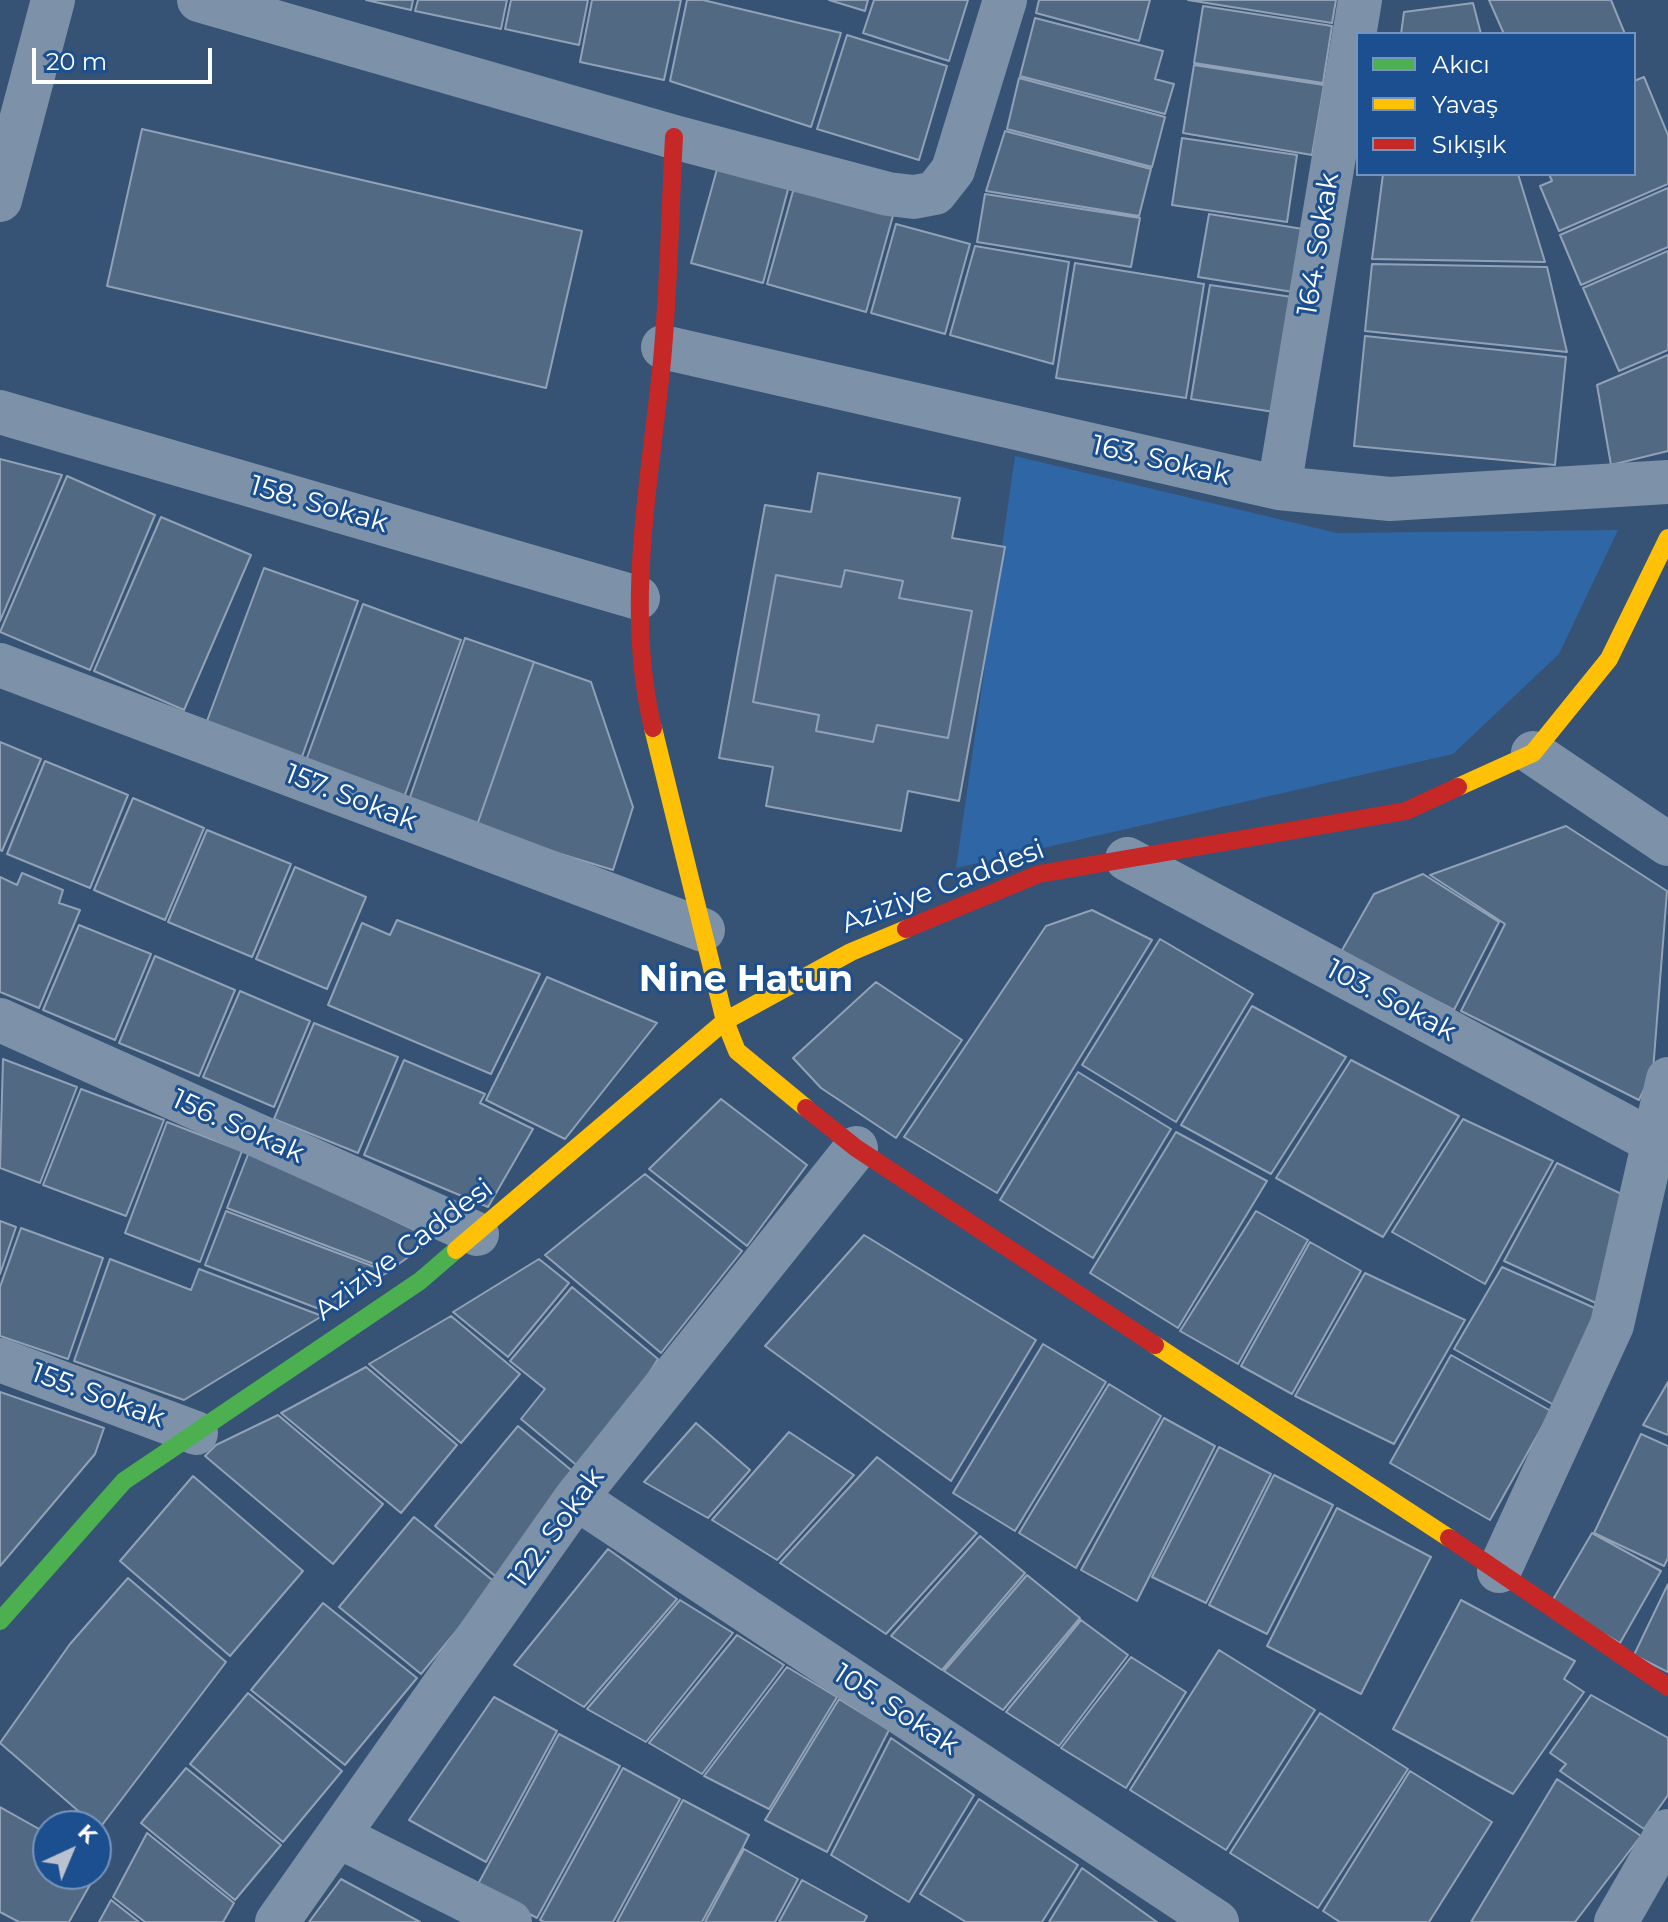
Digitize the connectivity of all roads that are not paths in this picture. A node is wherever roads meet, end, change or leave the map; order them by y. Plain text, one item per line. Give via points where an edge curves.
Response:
1 (199, 0) edge
2 (1005, 0) edge
3 (1360, 0) edge
4 (51, 1) edge
5 (674, 137) junction
6 (0, 200) edge
7 (663, 347) junction
8 (0, 412) edge
9 (1668, 482) edge
10 (1279, 488) junction
11 (1668, 538) edge
12 (638, 598) junction
13 (0, 665) edge
14 (1533, 753) junction
15 (1668, 844) edge
16 (1127, 859) junction
17 (703, 930) junction
18 (0, 1020) edge
19 (725, 1021) junction
20 (1668, 1079) edge
21 (1656, 1143) junction
22 (856, 1148) junction
23 (477, 1234) junction
24 (0, 1360) edge
25 (196, 1433) junction
26 (576, 1498) junction
27 (1499, 1571) junction
28 (0, 1621) edge
29 (1668, 1687) edge
30 (1668, 1831) edge
31 (338, 1836) junction
32 (277, 1922) edge
33 (510, 1922) edge
34 (1217, 1922) edge
35 (1616, 1922) edge

1 - 5 street
2 - 5 street via 953,170 935,193 888,194
3 - 10 street, 164. Sokak
4 - 6 street
5 - 7 street
7 - 10 street, 163. Sokak
7 - 12 street
8 - 12 street, 158. Sokak
9 - 10 street, 163. Sokak via 1390,499
11 - 14 street, Aziziye Caddesi via 1609,659
12 - 17 street via 645,695
13 - 17 street, 157. Sokak
14 - 15 street
14 - 16 street, Aziziye Caddesi via 1406,811
16 - 19 street, Aziziye Caddesi via 1039,874 851,952
16 - 21 street, 103. Sokak
17 - 19 street
18 - 23 street, 156. Sokak
19 - 22 street via 737,1051
19 - 23 street, Aziziye Caddesi
20 - 21 street
21 - 27 street via 1612,1325
22 - 26 street, 122. Sokak
22 - 27 street
23 - 25 street, Aziziye Caddesi via 420,1281
24 - 25 street, 155. Sokak
25 - 28 street, Aziziye Caddesi via 124,1481
26 - 31 street, 122. Sokak
26 - 34 street, 105. Sokak
27 - 29 street
30 - 35 street
31 - 32 street, 122. Sokak
31 - 33 street

